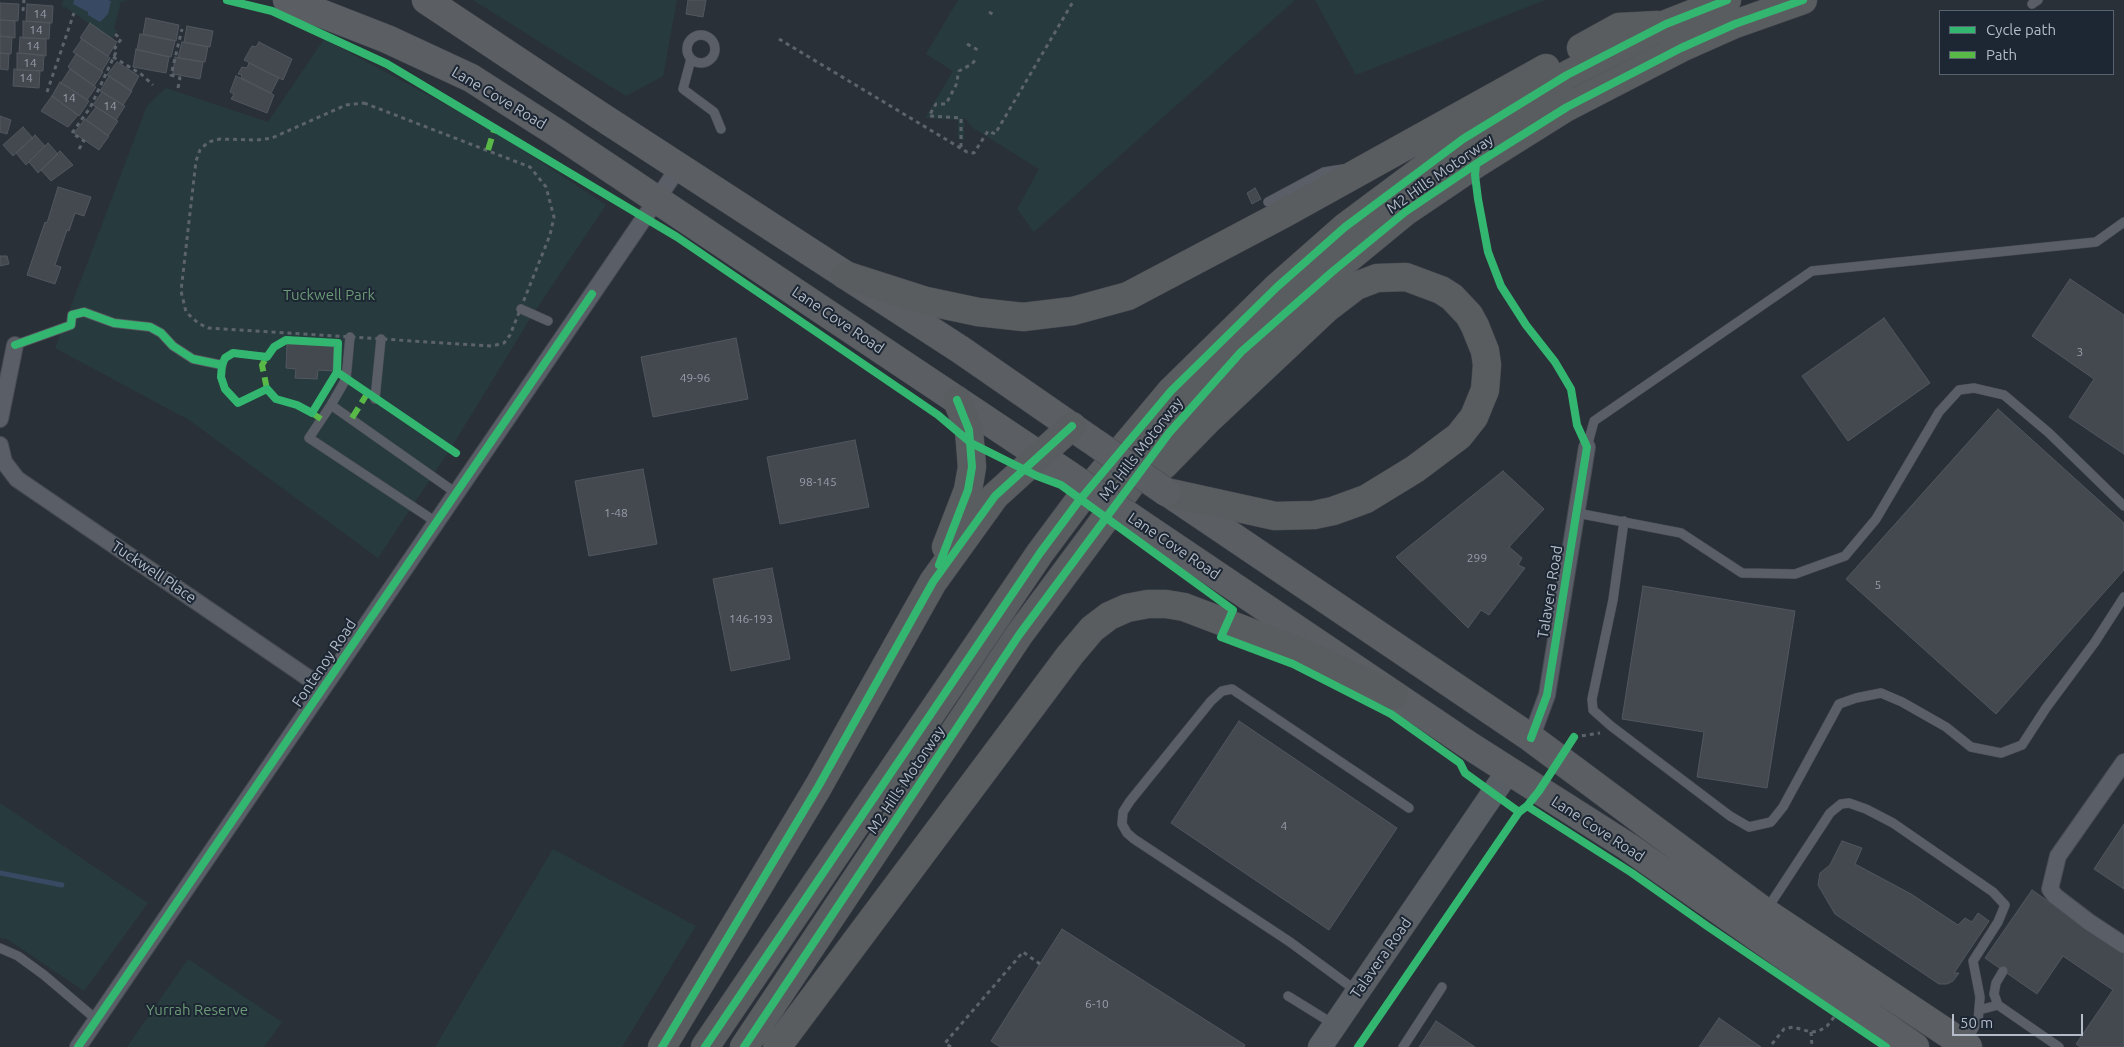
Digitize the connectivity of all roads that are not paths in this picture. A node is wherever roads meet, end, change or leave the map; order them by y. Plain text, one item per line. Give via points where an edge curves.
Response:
1 (286, 0) edge
2 (426, 0) edge
3 (1727, 0) edge
4 (1803, 0) edge
5 (328, 7) edge
6 (1666, 24) junction
7 (691, 59) dead end
8 (721, 129) dead end
9 (1376, 163) junction
10 (679, 167) junction
11 (657, 199) junction
12 (1268, 202) dead end
13 (2124, 222) edge
14 (845, 275) junction
15 (520, 309) road end
16 (548, 321) dead end
17 (350, 337) road end
18 (381, 339) road end
19 (15, 345) joint
20 (222, 365) dead end
21 (6, 367) edge
22 (375, 399) dead end
23 (957, 400) junction
24 (331, 405) junction
25 (0, 419) edge
26 (1072, 426) junction
27 (0, 445) edge
28 (1586, 447) joint
29 (1040, 457) junction
30 (1166, 492) junction
31 (456, 493) junction
32 (2124, 506) edge
33 (1113, 508) junction
34 (1577, 513) junction
35 (1624, 521) junction
36 (436, 522) junction
37 (933, 582) junction
38 (2124, 596) edge
39 (323, 688) junction
40 (1394, 695) junction
41 (1531, 738) junction
42 (2124, 762) edge
43 (1509, 770) junction
44 (1409, 808) dead end
45 (1765, 912) junction
46 (2124, 945) edge
47 (0, 948) edge
48 (2003, 971) dead end
49 (1442, 988) dead end
50 (1358, 992) junction
51 (1288, 996) dead end
52 (1998, 1006) junction
53 (1978, 1010) junction
54 (96, 1020) junction
55 (1335, 1026) junction
56 (1967, 1046) edge
57 (78, 1047) edge
58 (662, 1047) edge
59 (705, 1047) edge
60 (744, 1047) edge
61 (777, 1047) edge
62 (1320, 1047) edge
63 (1403, 1047) edge
64 (1915, 1047) edge
65 (2059, 1047) edge

1 - 5 highway, Lane Cove Road
2 - 10 highway, Lane Cove Road
3 - 6 highway, M2 Hills Motorway
4 - 33 highway, M2 Hills Motorway via 1681,48 1566,106 1406,212 1242,352 1169,433
5 - 11 highway, Lane Cove Road via 471,78
6 - 9 highway via 1618,27
6 - 59 highway, M2 Hills Motorway via 1567,75 1464,139 1345,227 1171,391 1040,553
7 - 8 lane via 682,89 714,112
9 - 12 lane via 1324,172
9 - 14 highway via 1169,276 1128,296 1073,312 1022,317 978,312 926,301
10 - 11 street, Fontenoy Road
10 - 14 highway, Lane Cove Road
11 - 23 highway, Lane Cove Road
11 - 31 street, Fontenoy Road
13 - 28 lane via 2096,242 1812,271 1594,421
14 - 26 highway, Lane Cove Road
15 - 16 lane
17 - 24 lane via 346,379
18 - 22 lane
19 - 20 lane via 71,325 72,315 84,312 114,323 150,327 193,359
19 - 21 street
21 - 25 street
23 - 29 highway, Lane Cove Road
23 - 37 highway via 969,430 972,466 968,490
24 - 31 lane
24 - 36 lane via 309,438
26 - 29 highway
26 - 30 highway, Lane Cove Road, bridge
27 - 39 street, Tuckwell Place via 4,462 17,479
28 - 34 street, Talavera Road
29 - 37 highway via 995,496
29 - 40 highway, Lane Cove Road, bridge
30 - 33 highway via 1274,516 1314,515 1366,499 1415,469 1459,436 1474,417 1485,390 1487,365 1485,351 1469,315 1441,290 1406,277 1377,278 1356,286 1221,408 1143,487
30 - 41 highway, Lane Cove Road
31 - 36 street, Fontenoy Road
32 - 35 lane via 2004,395 1974,388 1959,390 1939,412 1876,519 1845,556 1795,574 1742,573 1681,533
33 - 60 highway, M2 Hills Motorway via 1019,635
34 - 35 lane
34 - 41 street, Talavera Road via 1547,696
35 - 38 lane via 1613,600 1592,699 1593,710 1605,723 1749,827 1771,822 1783,807 1839,704 1856,698 1881,692 1946,727 1971,746 2001,753 2022,745
36 - 39 street, Fontenoy Road
37 - 58 highway via 813,796
39 - 54 street, Fontenoy Road
40 - 43 highway, Lane Cove Road
40 - 61 highway via 1297,650 1190,609 1148,604 1109,616 1092,629 1070,655
41 - 43 highway
41 - 45 highway, Lane Cove Road via 1567,748
42 - 46 street via 2058,856 2050,889 2089,922
43 - 50 main road, Talavera Road
43 - 64 highway, Lane Cove Road via 1627,846
44 - 50 lane via 1232,689 1222,691 1211,701 1123,812 1122,824 1134,839 1290,942
45 - 53 lane via 1830,813 1841,804 1849,803 1866,809 1893,823 1993,892 2005,905 1974,961 1980,997
45 - 56 highway, Lane Cove Road
47 - 54 lane via 18,956 44,975
48 - 52 lane via 1994,994
49 - 63 lane
50 - 55 main road, Talavera Road
51 - 55 lane
52 - 53 lane
52 - 65 lane
53 - 56 lane via 1978,1021
54 - 57 street, Fontenoy Road
55 - 62 main road, Talavera Road

